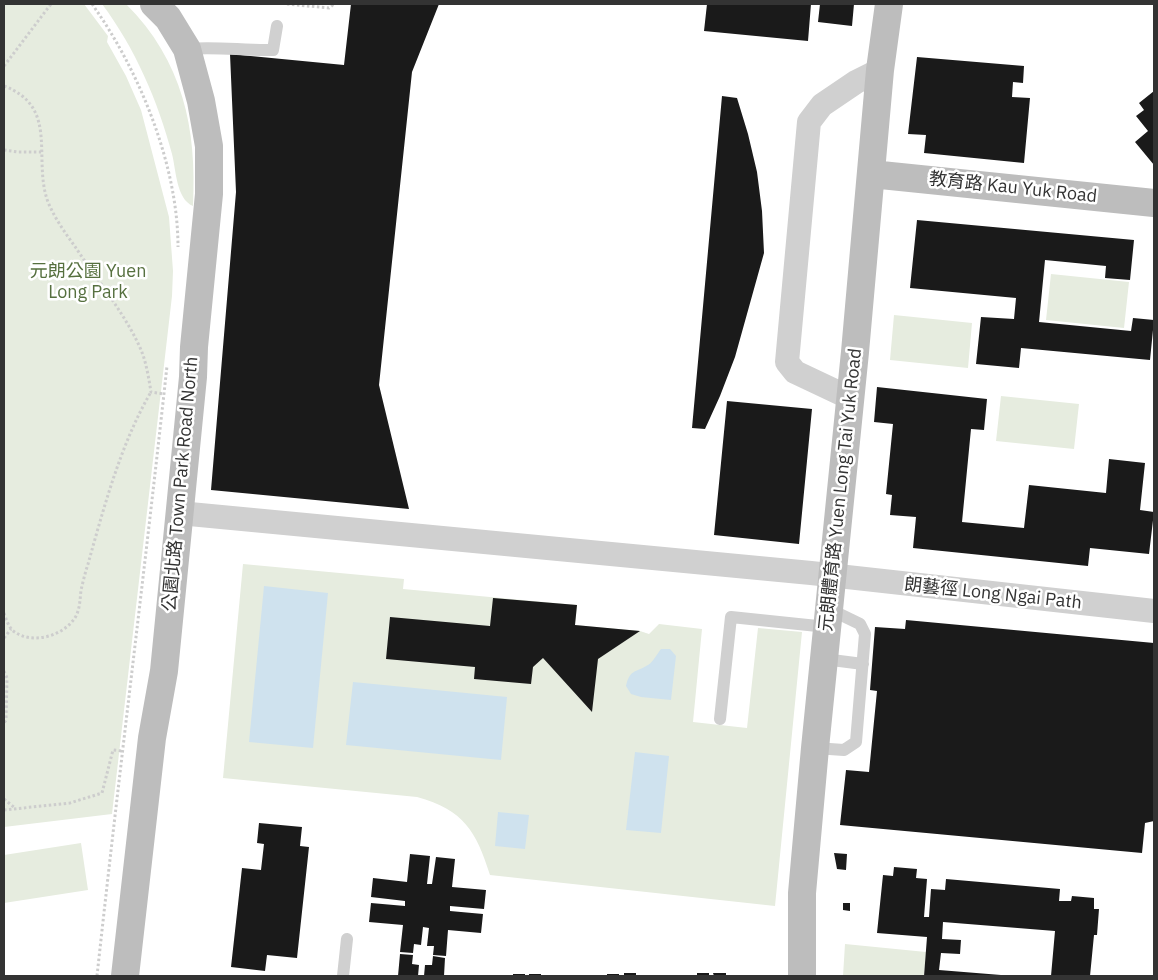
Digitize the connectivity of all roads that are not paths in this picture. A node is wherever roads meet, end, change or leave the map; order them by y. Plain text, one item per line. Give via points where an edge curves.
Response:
1 (154, 4) edge
2 (889, 4) edge
3 (278, 26) dead end
4 (187, 49) junction
5 (880, 70) junction
6 (871, 174) junction
7 (1154, 203) edge
8 (850, 398) junction
9 (179, 513) junction
10 (832, 576) junction
11 (1154, 611) edge
12 (828, 618) junction
13 (824, 659) junction
14 (863, 664) junction
15 (720, 719) dead end
16 (815, 748) junction
17 (347, 939) dead end
18 (125, 976) edge
19 (343, 976) edge
20 (802, 976) edge

1 - 4 street, 公園北路 Town Park Road North via 168,18
2 - 5 street, 元朗體育路 Yuen Long Tai Yuk Road
3 - 4 lane via 273,50
4 - 9 street, 公園北路 Town Park Road North via 209,146 209,194
5 - 6 street, 元朗體育路 Yuen Long Tai Yuk Road
5 - 8 street via 822,105 809,122 787,362 795,372
6 - 7 street, 教育路 Kau Yuk Road
6 - 8 street, 元朗體育路 Yuen Long Tai Yuk Road
8 - 10 street, 元朗體育路 Yuen Long Tai Yuk Road
9 - 10 street, 朗藝徑 Long Ngai Path
9 - 18 street, 公園北路 Town Park Road North via 164,671 152,738
10 - 11 street, 朗藝徑 Long Ngai Path
10 - 12 street, 元朗體育路 Yuen Long Tai Yuk Road
12 - 13 street, 元朗體育路 Yuen Long Tai Yuk Road
12 - 14 lane via 860,624 865,634
12 - 15 lane via 731,617
13 - 14 lane
13 - 16 street, 元朗體育路 Yuen Long Tai Yuk Road
14 - 16 lane via 856,742 844,750
16 - 20 street, 元朗體育路 Yuen Long Tai Yuk Road via 802,893
17 - 19 lane

